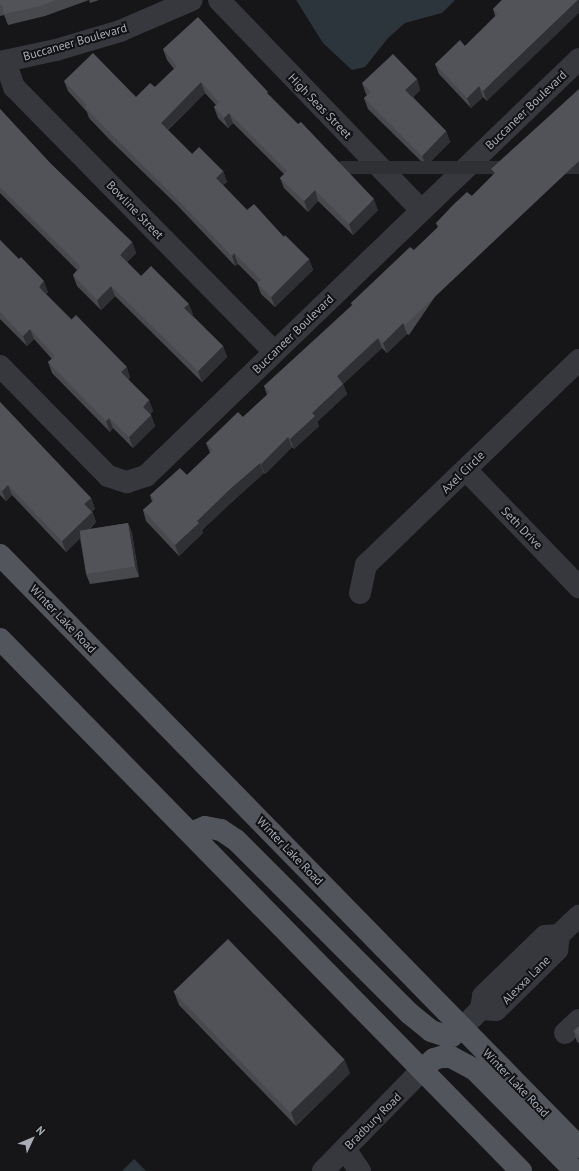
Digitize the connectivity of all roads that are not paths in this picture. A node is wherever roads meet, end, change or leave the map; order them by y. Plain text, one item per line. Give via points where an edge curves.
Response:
1 (192, 0) edge
2 (219, 0) edge
3 (579, 59) edge
4 (3, 62) edge
5 (421, 210) junction
6 (274, 352) junction
7 (579, 360) edge
8 (0, 366) edge
9 (466, 470) junction
10 (0, 555) edge
11 (579, 586) edge
12 (360, 593) dead end
13 (0, 639) edge
14 (190, 833) junction
15 (579, 916) edge
16 (462, 1027) junction
17 (422, 1070) junction
18 (579, 1147) edge
19 (345, 1149) junction
20 (323, 1171) edge
21 (360, 1171) edge
22 (521, 1171) edge
23 (575, 1171) edge

1 - 4 street, Buccaneer Boulevard via 120,31
2 - 5 street, High Seas Street
3 - 5 street, Buccaneer Boulevard
4 - 6 street, Bowline Street via 14,87
5 - 6 street, Buccaneer Boulevard
6 - 8 street, Buccaneer Boulevard via 146,476 127,482 108,476
7 - 9 street, Axel Circle
9 - 11 street, Seth Drive
9 - 12 street, Axel Circle via 366,566
10 - 16 main road, Winter Lake Road
13 - 14 main road
14 - 16 main road via 206,827 221,830 236,840 409,1013 431,1031 452,1036
14 - 17 main road
15 - 16 street, Alexxa Lane via 560,935 557,950 496,1010 481,1009
16 - 18 main road, Winter Lake Road
17 - 19 street, Bradbury Road
17 - 22 main road
17 - 23 main road via 434,1059 441,1057 451,1058 474,1069
19 - 20 street, Bradbury Road
19 - 21 street

